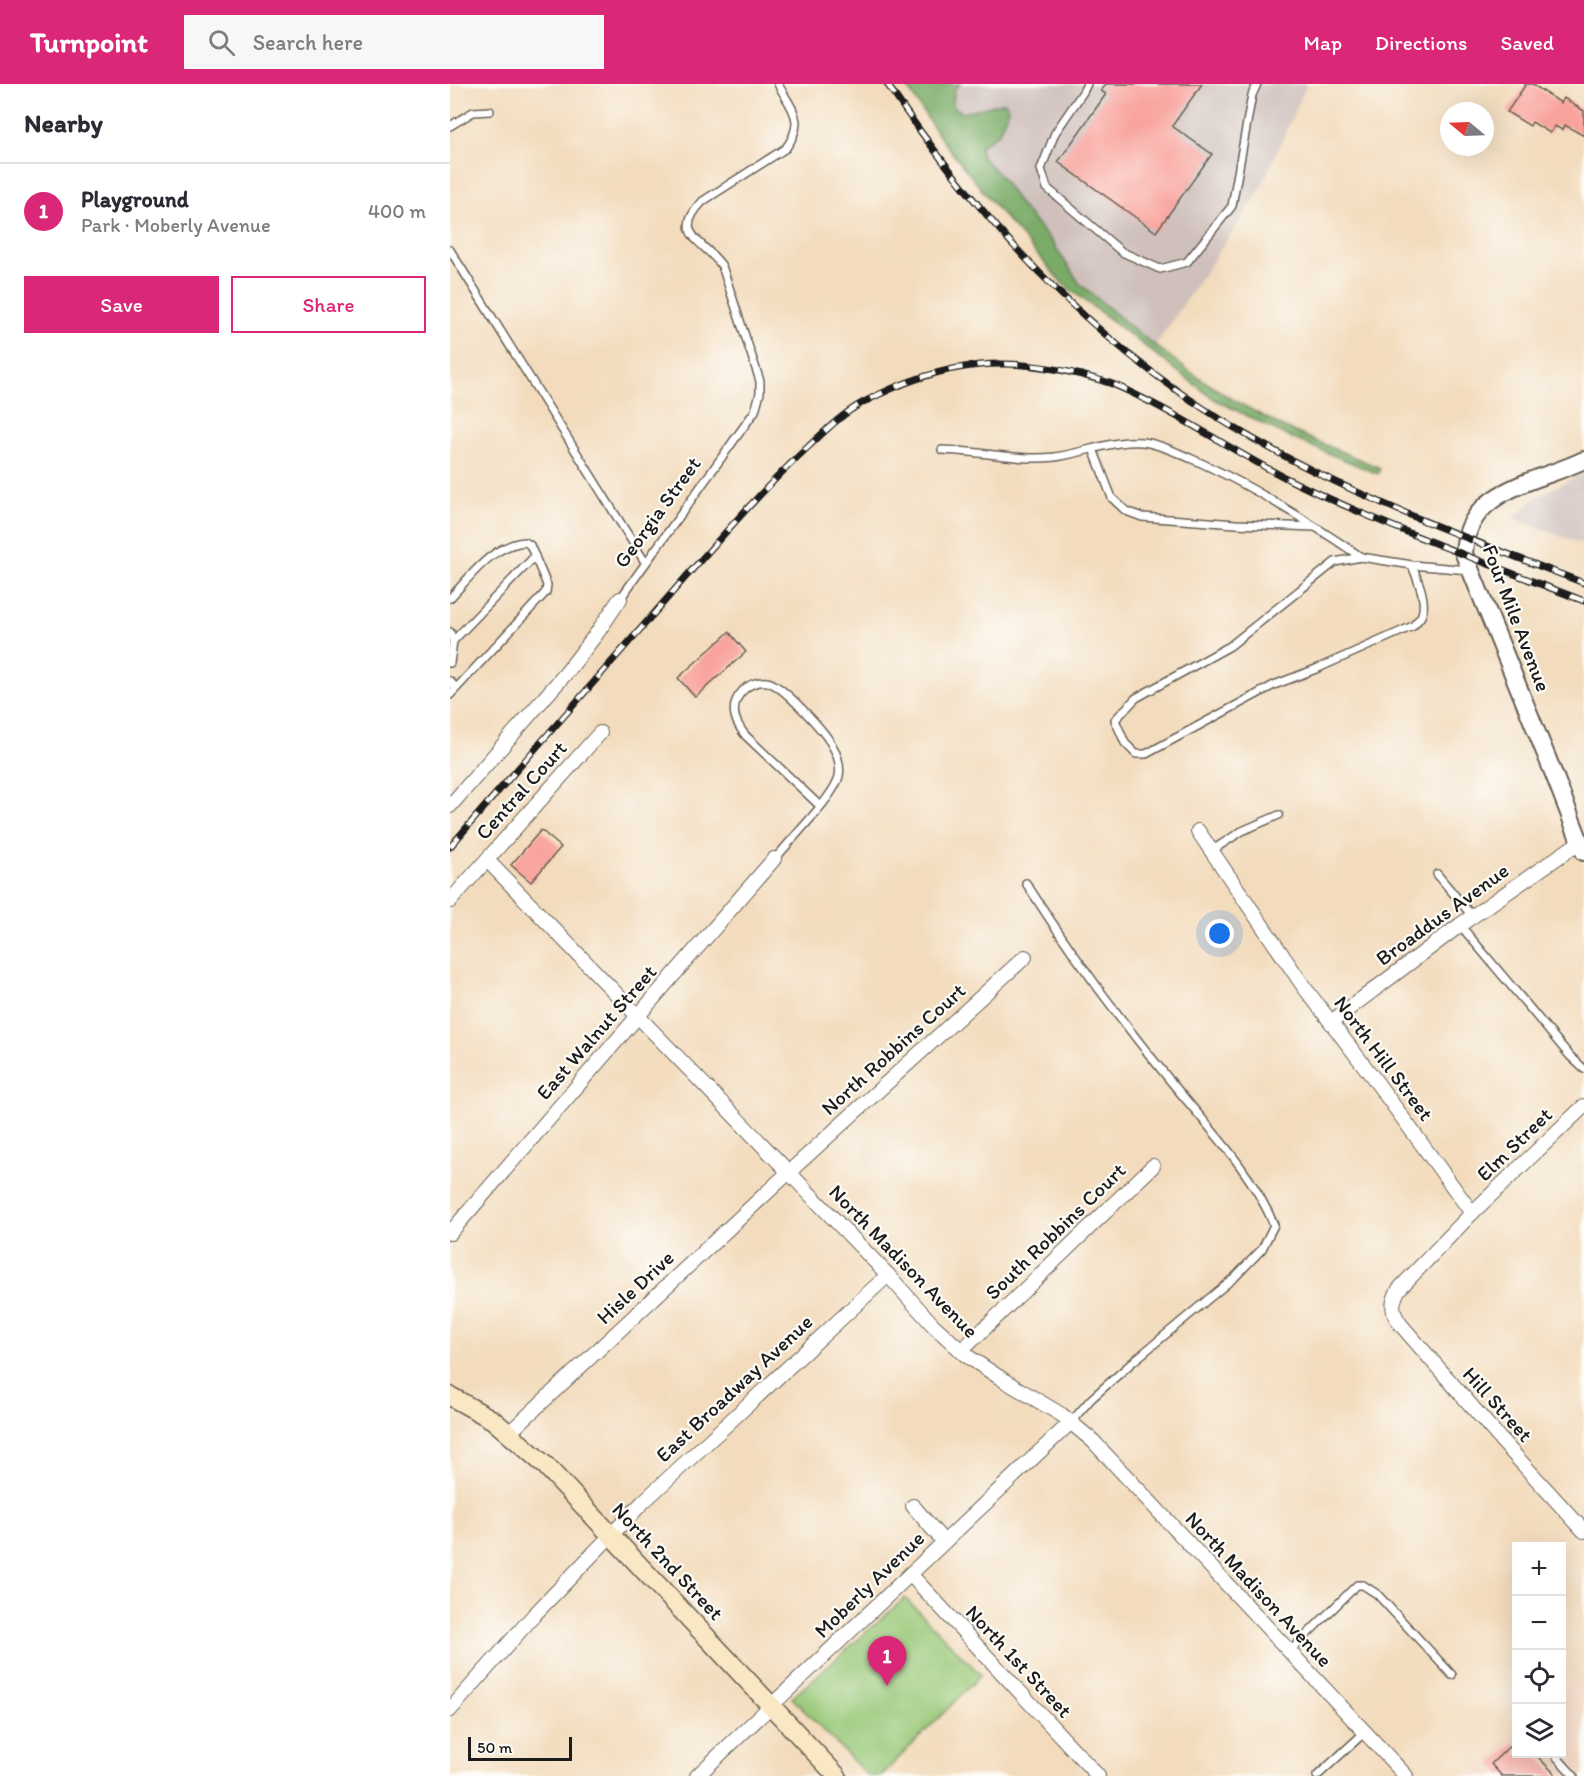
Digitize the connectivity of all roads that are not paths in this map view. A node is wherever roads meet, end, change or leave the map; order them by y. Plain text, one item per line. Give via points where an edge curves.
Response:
1 (778, 84) edge
2 (1087, 84) edge
3 (1257, 84) edge
4 (490, 111) dead end
5 (450, 126) edge
6 (450, 250) edge
7 (1093, 448) junction
8 (942, 450) dead end
9 (1584, 460) edge
10 (1317, 527) junction
11 (535, 556) junction
12 (1361, 557) junction
13 (645, 562) junction
14 (1412, 565) junction
15 (1469, 570) junction
16 (450, 598) edge
17 (620, 599) joint
18 (450, 632) edge
19 (453, 641) junction
20 (450, 663) edge
21 (450, 681) edge
22 (456, 688) junction
23 (450, 695) edge
24 (600, 733) dead end
25 (819, 805) junction
26 (450, 806) edge
27 (1279, 815) dead end
28 (1197, 831) dead end
29 (1582, 847) edge
30 (1211, 851) junction
31 (774, 859) joint
32 (487, 860) junction
33 (1437, 874) dead end
34 (1026, 883) dead end
35 (450, 902) edge
36 (1473, 917) junction
37 (1460, 925) junction
38 (1025, 957) dead end
39 (638, 1016) junction
40 (1331, 1022) junction
41 (1584, 1069) edge
42 (1584, 1106) edge
43 (1153, 1166) dead end
44 (789, 1172) junction
45 (1472, 1213) junction
46 (450, 1233) edge
47 (888, 1275) junction
48 (961, 1351) junction
49 (450, 1396) edge
50 (1071, 1422) junction
51 (509, 1433) junction
52 (913, 1506) dead end
53 (1584, 1531) edge
54 (612, 1534) junction
55 (944, 1542) junction
56 (910, 1574) junction
57 (1289, 1652) junction
58 (1452, 1675) dead end
59 (771, 1705) junction
60 (450, 1710) edge
61 (1365, 1732) junction
62 (1558, 1758) edge
63 (697, 1776) edge
64 (837, 1776) edge
65 (1098, 1776) edge
66 (1317, 1776) edge
67 (1406, 1776) edge
68 (1574, 1776) edge

1 - 13 lane, Georgia Street via 796,116 793,138 786,148 703,201 688,221 693,236 722,266 760,381 755,411
2 - 3 lane via 1055,133 1041,169 1047,188 1122,252 1160,269 1187,262 1232,207
4 - 5 lane via 473,112
6 - 13 lane
7 - 8 lane via 1032,458
7 - 10 lane via 1148,442 1214,469
7 - 10 lane via 1112,498 1126,511 1142,517
9 - 15 street, Four Mile Avenue via 1485,504 1470,523 1466,538 1464,554
10 - 12 lane
11 - 16 lane via 525,542 496,551
11 - 19 lane
11 - 22 lane via 548,585 546,592
12 - 14 lane
12 - 14 lane via 1335,562 1230,646 1136,698 1115,720 1125,743 1136,754 1146,754 1274,685 1413,626 1422,615 1423,604
13 - 17 lane, Georgia Street
14 - 15 lane
15 - 29 street, Four Mile Avenue
17 - 26 street, Georgia Street via 567,672
18 - 19 lane
19 - 20 lane
21 - 22 lane
22 - 23 lane
24 - 32 street, Central Court
25 - 25 lane via 834,788 839,775 831,743 787,693 767,682 749,685 735,703 738,725
25 - 31 lane
27 - 30 lane via 1242,831
28 - 30 street, North Hill Street
29 - 36 street, Broaddus Avenue
30 - 40 street, North Hill Street
31 - 39 street, East Walnut Street
32 - 35 street, Central Court
32 - 39 street, North Madison Avenue
33 - 36 lane
34 - 50 lane via 1058,933 1166,1077 1238,1162 1264,1200 1274,1225 1262,1249 1236,1276 1126,1368
36 - 37 street, Broaddus Avenue
37 - 40 street, Broaddus Avenue
37 - 41 lane
38 - 44 street, North Robbins Court
39 - 44 street, North Madison Avenue
39 - 46 street, East Walnut Street
40 - 45 street, North Hill Street
42 - 45 street, Elm Street
43 - 48 street, South Robbins Court
44 - 47 street, North Madison Avenue
44 - 51 street, Hisle Drive
45 - 53 street, Hill Street via 1399,1289 1393,1299 1394,1316
47 - 48 street, North Madison Avenue
47 - 54 street, East Broadway Avenue via 689,1457
48 - 50 street, North Madison Avenue
49 - 51 main road, North 2nd Street via 483,1413
50 - 55 street, Moberly Avenue
50 - 57 street, North Madison Avenue via 1115,1463
51 - 54 main road, North 2nd Street
52 - 55 street
54 - 59 main road, North 2nd Street
54 - 60 street, East Broadway Avenue
55 - 56 street, Moberly Avenue
56 - 59 street, Moberly Avenue
56 - 65 street, North 1st Street
57 - 58 lane via 1357,1585 1377,1594
57 - 61 street, North Madison Avenue
59 - 63 street, Moberly Avenue
59 - 64 main road, North 2nd Street
61 - 66 lane
61 - 67 street, North Madison Avenue
62 - 68 lane

